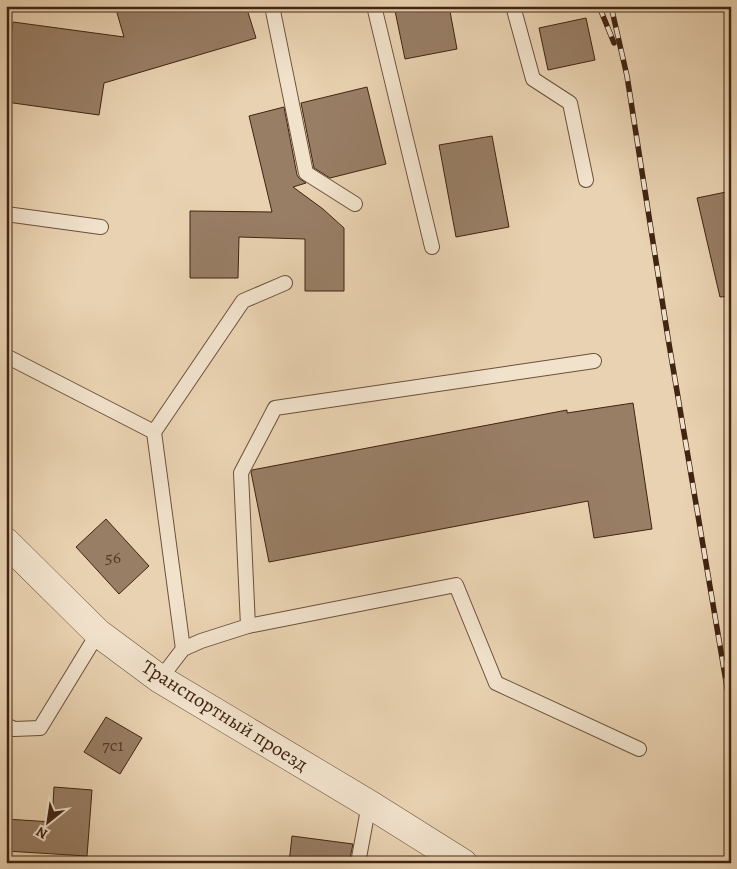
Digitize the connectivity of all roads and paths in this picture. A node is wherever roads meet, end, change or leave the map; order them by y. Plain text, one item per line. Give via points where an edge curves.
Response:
1 (272, 6) edge
2 (374, 6) edge
3 (513, 6) edge
4 (586, 180) dead end
5 (355, 204) dead end
6 (6, 214) edge
7 (101, 227) dead end
8 (432, 247) dead end
9 (285, 283) dead end
10 (6, 356) edge
11 (594, 361) dead end
12 (154, 432) junction
13 (6, 542) edge
14 (248, 626) junction
15 (98, 633) junction
16 (184, 649) junction
17 (160, 678) junction
18 (6, 725) edge
19 (639, 748) dead end
20 (369, 804) junction
21 (358, 863) edge
22 (463, 863) edge

1 - 5 lane via 306,173
2 - 8 lane
3 - 4 lane via 533,78 570,103
6 - 7 lane
9 - 12 lane via 243,301
10 - 12 lane
11 - 14 lane via 276,408 241,473
12 - 16 lane
13 - 15 street, Транспортный проезд
14 - 16 lane
14 - 19 lane via 456,585 496,683
15 - 17 street, Транспортный проезд
15 - 18 lane via 40,728 14,729
16 - 17 lane
17 - 20 street, Транспортный проезд
20 - 21 lane
20 - 22 street, Транспортный проезд

